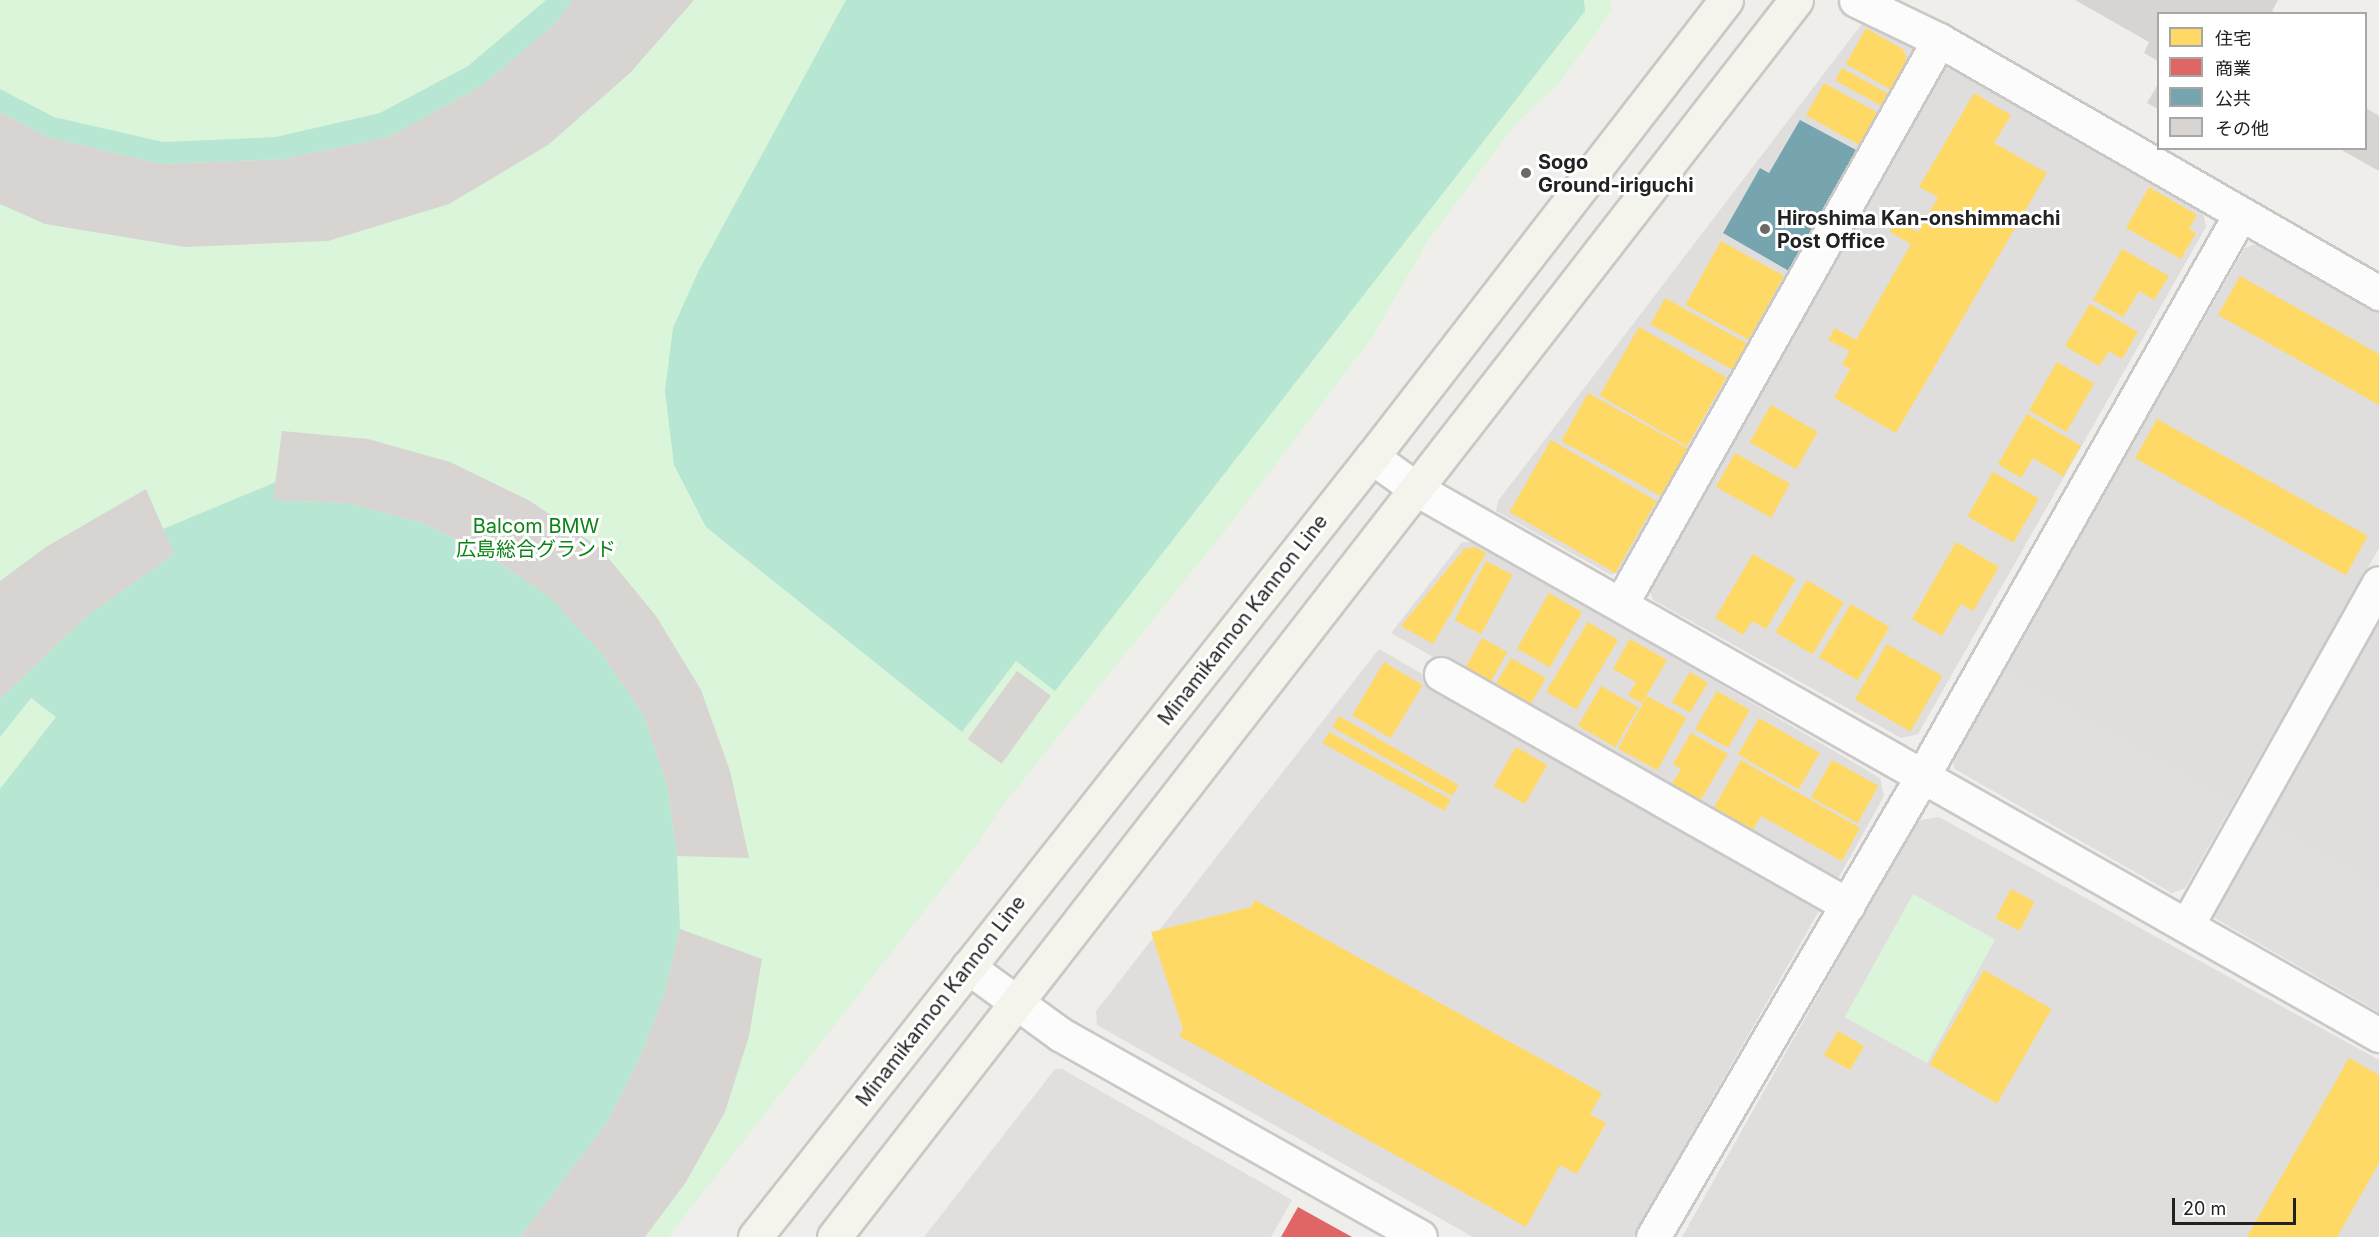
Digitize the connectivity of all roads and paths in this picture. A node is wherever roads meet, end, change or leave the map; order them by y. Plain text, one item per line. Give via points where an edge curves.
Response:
1 (1726, 0) edge
2 (1796, 0) edge
3 (1856, 0) edge
4 (1939, 40) junction
5 (2240, 215) junction
6 (2379, 294) edge
7 (1372, 457) junction
8 (1418, 490) junction
9 (2379, 583) edge
10 (1622, 602) junction
11 (1441, 674) dead end
12 (1923, 775) junction
13 (1848, 904) junction
14 (2187, 925) junction
15 (968, 967) junction
16 (1017, 1002) junction
17 (2379, 1035) edge
18 (755, 1237) edge
19 (834, 1237) edge
20 (1420, 1237) edge
21 (1653, 1237) edge

1 - 7 main road, Minamikannon Kannon Line
2 - 8 main road
3 - 4 street
4 - 5 street
4 - 10 street
5 - 6 street
5 - 12 street
7 - 8 street
7 - 15 main road, Minamikannon Kannon Line
8 - 10 street
8 - 16 main road
9 - 14 street
10 - 12 street
11 - 13 street
12 - 13 street
12 - 14 street
13 - 21 street
14 - 17 street
15 - 16 street
15 - 18 main road, Minamikannon Kannon Line
16 - 19 main road
16 - 20 street via 1060,1034

